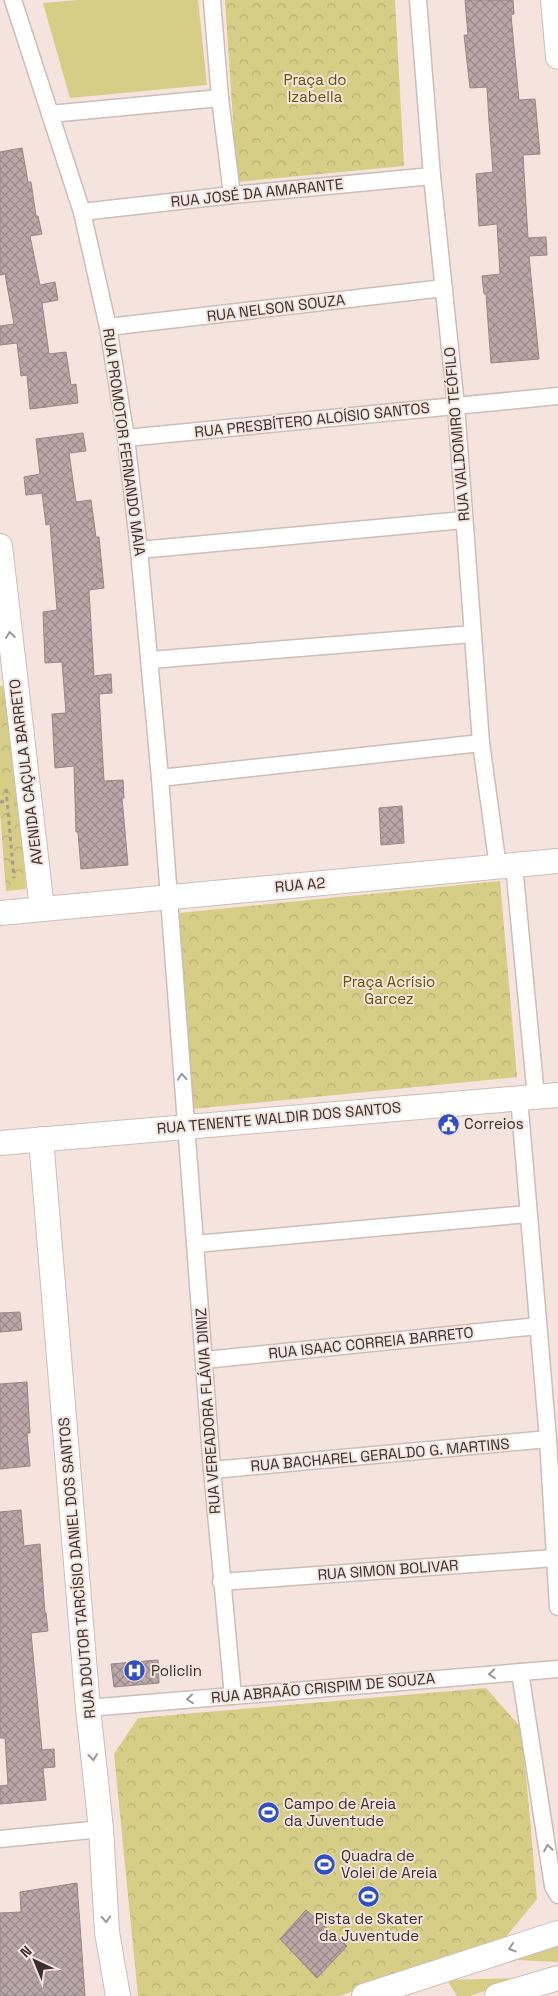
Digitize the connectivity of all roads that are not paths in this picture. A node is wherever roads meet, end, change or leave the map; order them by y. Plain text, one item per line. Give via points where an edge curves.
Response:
1 (13, 0) edge
2 (212, 0) edge
3 (418, 0) edge
4 (553, 0) edge
5 (558, 57) edge
6 (220, 98) junction
7 (50, 114) junction
8 (432, 176) junction
9 (232, 195) junction
10 (82, 212) junction
11 (444, 288) junction
12 (108, 327) junction
13 (558, 396) edge
14 (456, 406) junction
15 (126, 438) junction
16 (464, 520) junction
17 (0, 546) edge
18 (139, 550) junction
19 (472, 634) junction
20 (150, 660) junction
21 (7, 671) edge
22 (481, 743) junction
23 (160, 778) junction
24 (558, 861) edge
25 (506, 866) junction
26 (168, 897) junction
27 (42, 910) junction
28 (0, 913) edge
29 (538, 1097) edge
30 (185, 1126) junction
31 (42, 1139) junction
32 (0, 1143) edge
33 (528, 1214) junction
34 (196, 1244) junction
35 (538, 1326) junction
36 (204, 1360) junction
37 (548, 1439) junction
38 (212, 1470) junction
39 (556, 1558) junction
40 (222, 1582) junction
41 (558, 1607) edge
42 (558, 1669) edge
43 (520, 1672) junction
44 (233, 1696) junction
45 (88, 1708) junction
46 (100, 1829) junction
47 (0, 1839) edge
48 (558, 1895) edge
49 (558, 1933) edge
50 (558, 1978) edge
51 (118, 1996) edge
52 (364, 1996) edge
53 (497, 1996) edge

1 - 7 street, RUA PROMOTOR FERNANDO MAIA
2 - 6 street
3 - 8 street, RUA VALDOMIRO TEÓFILO
4 - 5 street
6 - 7 street
6 - 9 street
7 - 10 street, RUA PROMOTOR FERNANDO MAIA
8 - 9 street, RUA JOSÉ DA AMARANTE
8 - 11 street, RUA VALDOMIRO TEÓFILO
9 - 10 street, RUA JOSÉ DA AMARANTE
10 - 12 street, RUA PROMOTOR FERNANDO MAIA
11 - 12 street, RUA NELSON SOUZA
11 - 14 street, RUA VALDOMIRO TEÓFILO
12 - 15 street, RUA PROMOTOR FERNANDO MAIA
13 - 14 street, RUA PRESBÍTERO ALOÍSIO SANTOS
14 - 15 street, RUA PRESBÍTERO ALOÍSIO SANTOS
14 - 16 street, RUA VALDOMIRO TEÓFILO
15 - 18 street, RUA PROMOTOR FERNANDO MAIA
16 - 18 street
16 - 19 street, RUA VALDOMIRO TEÓFILO
21 -> 17 street, AVENIDA CAÇULA BARRETO
18 - 20 street, RUA PROMOTOR FERNANDO MAIA
19 - 20 street
19 - 22 street, RUA VALDOMIRO TEÓFILO
20 - 23 street, RUA PROMOTOR FERNANDO MAIA
21 - 27 street, AVENIDA CAÇULA BARRETO
22 - 23 street
22 - 25 street, RUA VALDOMIRO TEÓFILO
23 - 26 street, RUA PROMOTOR FERNANDO MAIA
24 - 25 street, RUA A2
25 - 26 street, RUA A2
25 - 29 street, RUA VALDOMIRO TEÓFILO
26 - 27 street, RUA A2
30 -> 26 street, RUA PROMOTOR FERNANDO MAIA
27 - 28 street, RUA A2
29 - 30 street, RUA TENENTE WALDIR DOS SANTOS
29 - 33 street, RUA VALDOMIRO TEÓFILO
30 - 31 street, RUA TENENTE WALDIR DOS SANTOS
30 - 34 street, RUA VEREADORA FLÁVIA DINIZ
31 - 32 street, RUA TENENTE WALDIR DOS SANTOS
31 - 45 street, RUA DOUTOR TARCÍSIO DANIEL DOS SANTOS
33 - 34 street
33 - 35 street, RUA VALDOMIRO TEÓFILO
34 - 36 street, RUA VEREADORA FLÁVIA DINIZ
35 - 36 street, RUA ISAAC CORREIA BARRETO
35 - 37 street, RUA VALDOMIRO TEÓFILO
36 - 38 street, RUA VEREADORA FLÁVIA DINIZ
37 - 38 street, RUA BACHAREL GERALDO G. MARTINS
37 - 39 street, RUA VALDOMIRO TEÓFILO
38 - 40 street, RUA VEREADORA FLÁVIA DINIZ
39 - 40 street, RUA SIMON BOLIVAR
39 - 41 street, RUA VALDOMIRO TEÓFILO
40 - 44 street, RUA VEREADORA FLÁVIA DINIZ
42 - 43 street, RUA ABRAÃO CRISPIM DE SOUZA
43 -> 44 street, RUA ABRAÃO CRISPIM DE SOUZA
48 -> 43 street
44 -> 45 street, RUA ABRAÃO CRISPIM DE SOUZA
45 -> 46 street, RUA DOUTOR TARCÍSIO DANIEL DOS SANTOS
46 - 47 street
46 -> 51 street, RUA DOUTOR TARCÍSIO DANIEL DOS SANTOS via 107,1932
49 -> 52 street
50 - 53 street

